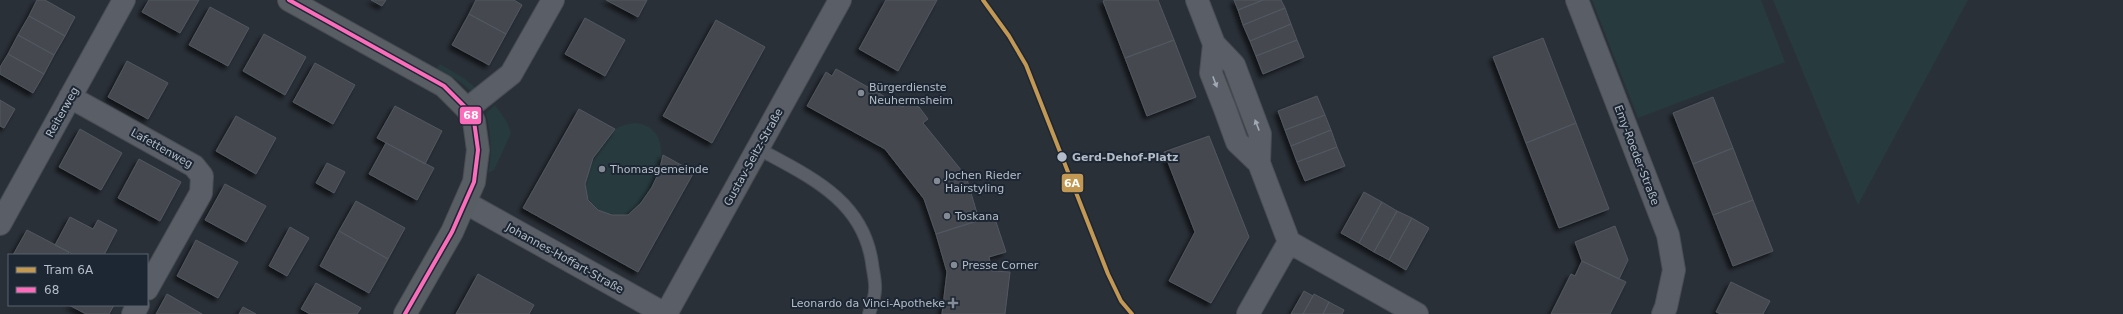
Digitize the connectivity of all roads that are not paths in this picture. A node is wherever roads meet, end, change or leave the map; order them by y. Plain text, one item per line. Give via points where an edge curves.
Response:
1 (124, 0) edge
2 (553, 0) edge
3 (840, 0) edge
4 (1197, 0) edge
5 (1577, 0) edge
6 (297, 2) edge
7 (70, 97) junction
8 (467, 109) junction
9 (757, 148) junction
10 (466, 202) junction
11 (0, 224) edge
12 (1289, 242) junction
13 (148, 287) edge
14 (405, 314) edge
15 (666, 314) edge
16 (869, 314) edge
17 (1248, 314) edge
18 (1417, 314) edge
19 (1663, 314) edge

1 - 7 street, Reiterweg
2 - 8 street via 511,74
3 - 9 street, Gustav-Seitz-Straße
4 - 12 street via 1214,44 1234,65 1260,134 1259,163
5 - 19 street, Emy-Roeder-Straße via 1668,235 1674,270
6 - 8 street via 444,86
7 - 11 street, Reiterweg
7 - 13 street, Lafettenweg via 194,166 202,176 201,193
8 - 10 street via 474,121 478,150 474,182
9 - 15 street, Gustav-Seitz-Straße
9 - 16 lane via 809,177 836,196 858,222 869,244 875,290
10 - 14 street via 452,232
10 - 15 street, Johannes-Hoffart-Straße
12 - 17 street
12 - 18 street

